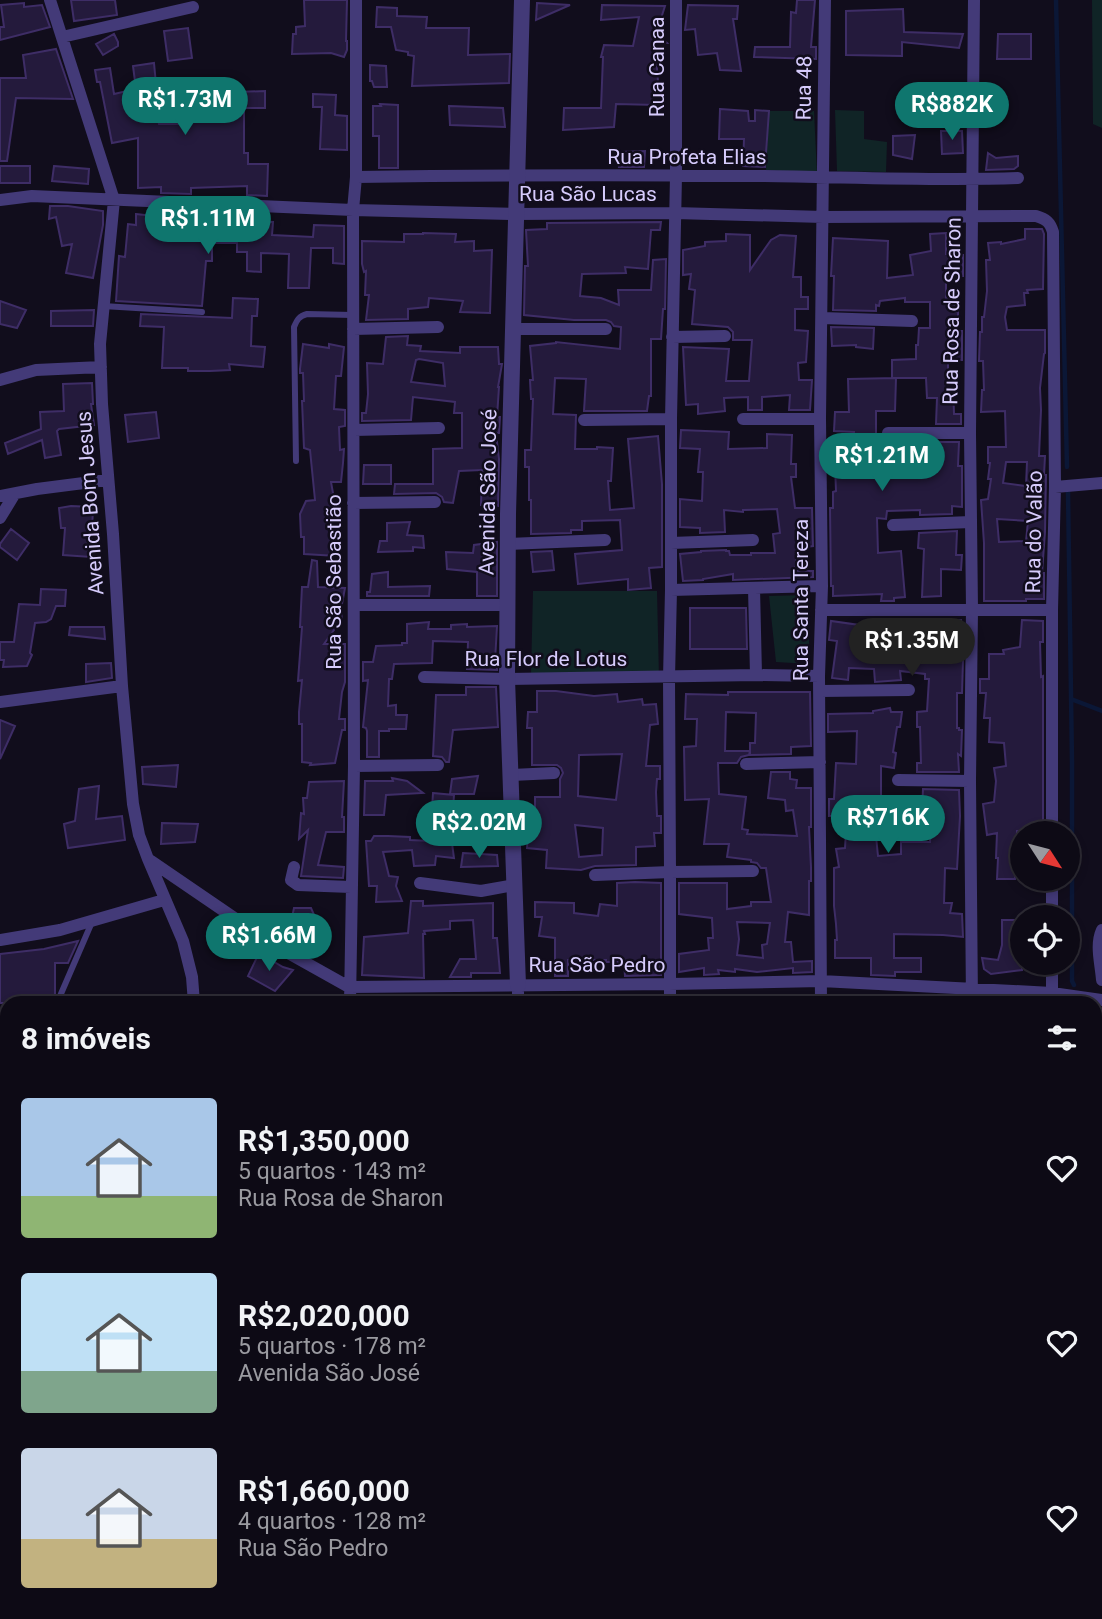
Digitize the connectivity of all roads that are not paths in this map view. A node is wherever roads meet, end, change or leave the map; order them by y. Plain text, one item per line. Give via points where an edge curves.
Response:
1 (50, 0) edge
2 (356, 0) edge
3 (522, 0) edge
4 (676, 0) edge
5 (825, 0) edge
6 (974, 0) edge
7 (193, 8) dead end
8 (62, 37) junction
9 (517, 175) junction
10 (676, 176) junction
11 (356, 177) junction
12 (822, 177) junction
13 (1018, 178) dead end
14 (972, 180) junction
15 (0, 200) edge
16 (114, 200) junction
17 (353, 211) junction
18 (675, 213) junction
19 (515, 214) junction
20 (822, 217) junction
21 (972, 217) junction
22 (1054, 232) joint
23 (103, 306) junction
24 (202, 312) dead end
25 (353, 315) junction
26 (822, 318) junction
27 (912, 321) dead end
28 (438, 327) dead end
29 (353, 329) junction
30 (512, 329) junction
31 (606, 329) dead end
32 (725, 336) dead end
33 (672, 337) junction
34 (101, 367) junction
35 (0, 380) edge
36 (671, 419) junction
37 (743, 419) dead end
38 (820, 419) junction
39 (584, 420) dead end
40 (439, 428) dead end
41 (354, 430) junction
42 (888, 433) dead end
43 (970, 433) junction
44 (296, 461) dead end
45 (107, 480) junction
46 (1102, 483) edge
47 (1055, 487) junction
48 (14, 495) junction
49 (0, 496) edge
50 (435, 502) dead end
51 (353, 503) junction
52 (0, 518) edge
53 (971, 522) junction
54 (893, 525) dead end
55 (605, 540) dead end
56 (753, 540) dead end
57 (671, 543) junction
58 (508, 544) junction
59 (822, 586) junction
60 (754, 588) junction
61 (671, 590) junction
62 (354, 605) junction
63 (508, 605) junction
64 (972, 609) junction
65 (821, 610) junction
66 (1052, 610) junction
67 (756, 675) junction
68 (819, 676) junction
69 (424, 677) dead end
70 (669, 677) junction
71 (508, 679) junction
72 (122, 686) junction
73 (909, 690) dead end
74 (820, 691) junction
75 (0, 702) edge
76 (820, 762) junction
77 (746, 764) dead end
78 (438, 765) dead end
79 (354, 766) junction
80 (554, 773) dead end
81 (512, 775) junction
82 (898, 780) dead end
83 (970, 781) junction
84 (1052, 821) edge
85 (148, 859) junction
86 (294, 867) dead end
87 (753, 871) dead end
88 (670, 872) junction
89 (595, 874) dead end
90 (420, 883) dead end
91 (514, 885) junction
92 (351, 887) junction
93 (164, 900) junction
94 (93, 920) junction
95 (1102, 930) edge
96 (0, 940) edge
97 (1052, 975) edge
98 (1102, 980) edge
99 (821, 981) junction
100 (670, 984) junction
101 (518, 985) junction
102 (349, 987) junction
103 (973, 988) junction
104 (1052, 993) junction
105 (60, 996) edge
106 (193, 996) edge
107 (350, 996) edge
108 (518, 996) edge
109 (670, 996) edge
110 (821, 996) edge
111 (972, 996) edge
112 (1065, 996) edge

1 - 8 street, Avenida Bom Jesus
2 - 11 street, Rua São Sebastião
3 - 9 street, Avenida São José
4 - 10 street, Rua Canaa
5 - 12 street, Rua 48
6 - 14 street, Rua Rosa de Sharon
7 - 8 street
8 - 16 street, Avenida Bom Jesus
9 - 10 street, Rua Profeta Elias
9 - 11 street, Rua Profeta Elias
9 - 19 street, Avenida São José
10 - 12 street, Rua Profeta Elias
10 - 18 street
11 - 17 street, Rua São Sebastião
12 - 14 street, Rua Profeta Elias
12 - 20 street, Rua Santa Tereza
13 - 14 street, Rua Profeta Elias
14 - 21 street, Rua Rosa de Sharon
15 - 16 street, Rua São Lucas via 32,196
16 - 17 street, Rua São Lucas
16 - 23 street, Avenida Bom Jesus
17 - 19 street, Rua São Lucas
17 - 25 street, Rua São Sebastião
18 - 19 street, Rua São Lucas
18 - 20 street, Rua São Lucas
18 - 33 street
19 - 30 street, Avenida São José
20 - 21 street, Rua São Lucas
20 - 26 street, Rua Santa Tereza
21 - 22 street, Rua São Lucas via 1036,216 1050,223
21 - 43 street, Rua Rosa de Sharon
22 - 47 street, Rua do Valão
23 - 24 lane
23 - 34 street, Avenida Bom Jesus
25 - 29 street, Rua São Sebastião
25 - 44 lane via 307,313 297,319
26 - 27 street
26 - 38 street, Rua Santa Tereza
28 - 29 street
29 - 41 street, Rua São Sebastião
30 - 31 street
30 - 58 street, Avenida São José
32 - 33 street
33 - 36 street
34 - 35 street via 36,370
34 - 45 street, Avenida Bom Jesus
36 - 39 street
36 - 57 street
37 - 38 street
38 - 59 street, Rua Santa Tereza
40 - 41 street
41 - 51 street, Rua São Sebastião
42 - 43 street
43 - 53 street, Rua Rosa de Sharon
45 - 48 street
45 - 72 street, Avenida Bom Jesus
46 - 47 street
47 - 66 street, Rua do Valão
48 - 49 street
48 - 52 street
50 - 51 street
51 - 62 street, Rua São Sebastião
53 - 54 street
53 - 64 street, Rua Rosa de Sharon
55 - 58 street
56 - 57 street
57 - 61 street
58 - 63 street, Avenida São José
59 - 60 street
59 - 65 street, Rua Santa Tereza
60 - 61 street
60 - 67 street
61 - 70 street
62 - 63 street
62 - 79 street, Rua São Sebastião
63 - 71 street, Avenida São José
64 - 65 street
64 - 66 street
64 - 83 street, Rua Rosa de Sharon
65 - 68 street, Rua Santa Tereza
66 - 84 street, Rua do Valão
67 - 68 street, Rua Flor de Lotus
67 - 70 street, Rua Flor de Lotus
68 - 74 street, Rua Santa Tereza
69 - 71 street, Rua Flor de Lotus
70 - 71 street, Rua Flor de Lotus
70 - 88 street
71 - 81 street, Avenida São José
72 - 75 street
72 - 85 street, Avenida Bom Jesus via 133,804
73 - 74 street
74 - 76 street, Rua Santa Tereza
76 - 77 street
76 - 99 street, Rua Santa Tereza
78 - 79 street
79 - 92 street, Rua São Sebastião
80 - 81 street
81 - 91 street, Avenida São José
82 - 83 street
83 - 103 street, Rua Rosa de Sharon
85 - 93 street, Avenida Bom Jesus
85 - 102 street, Rua São Pedro via 274,945
86 - 92 street via 291,880 298,885
87 - 88 street
88 - 89 street
88 - 100 street
90 - 91 street via 481,891
91 - 101 street, Avenida São José
92 - 102 street, Rua São Sebastião
93 - 94 street
93 - 106 street, Avenida Bom Jesus via 183,941
94 - 96 street
94 - 105 lane
95 - 98 street
97 - 104 street
99 - 100 street, Rua São Pedro
99 - 103 street, Rua São Pedro
99 - 110 street, Rua Santa Tereza
100 - 101 street, Rua São Pedro
100 - 109 street
101 - 102 street, Rua São Pedro
101 - 108 street
102 - 107 street, Rua São Sebastião
103 - 104 street, Rua São Pedro
103 - 111 street, Rua Rosa de Sharon
104 - 112 street, Rua São Pedro

